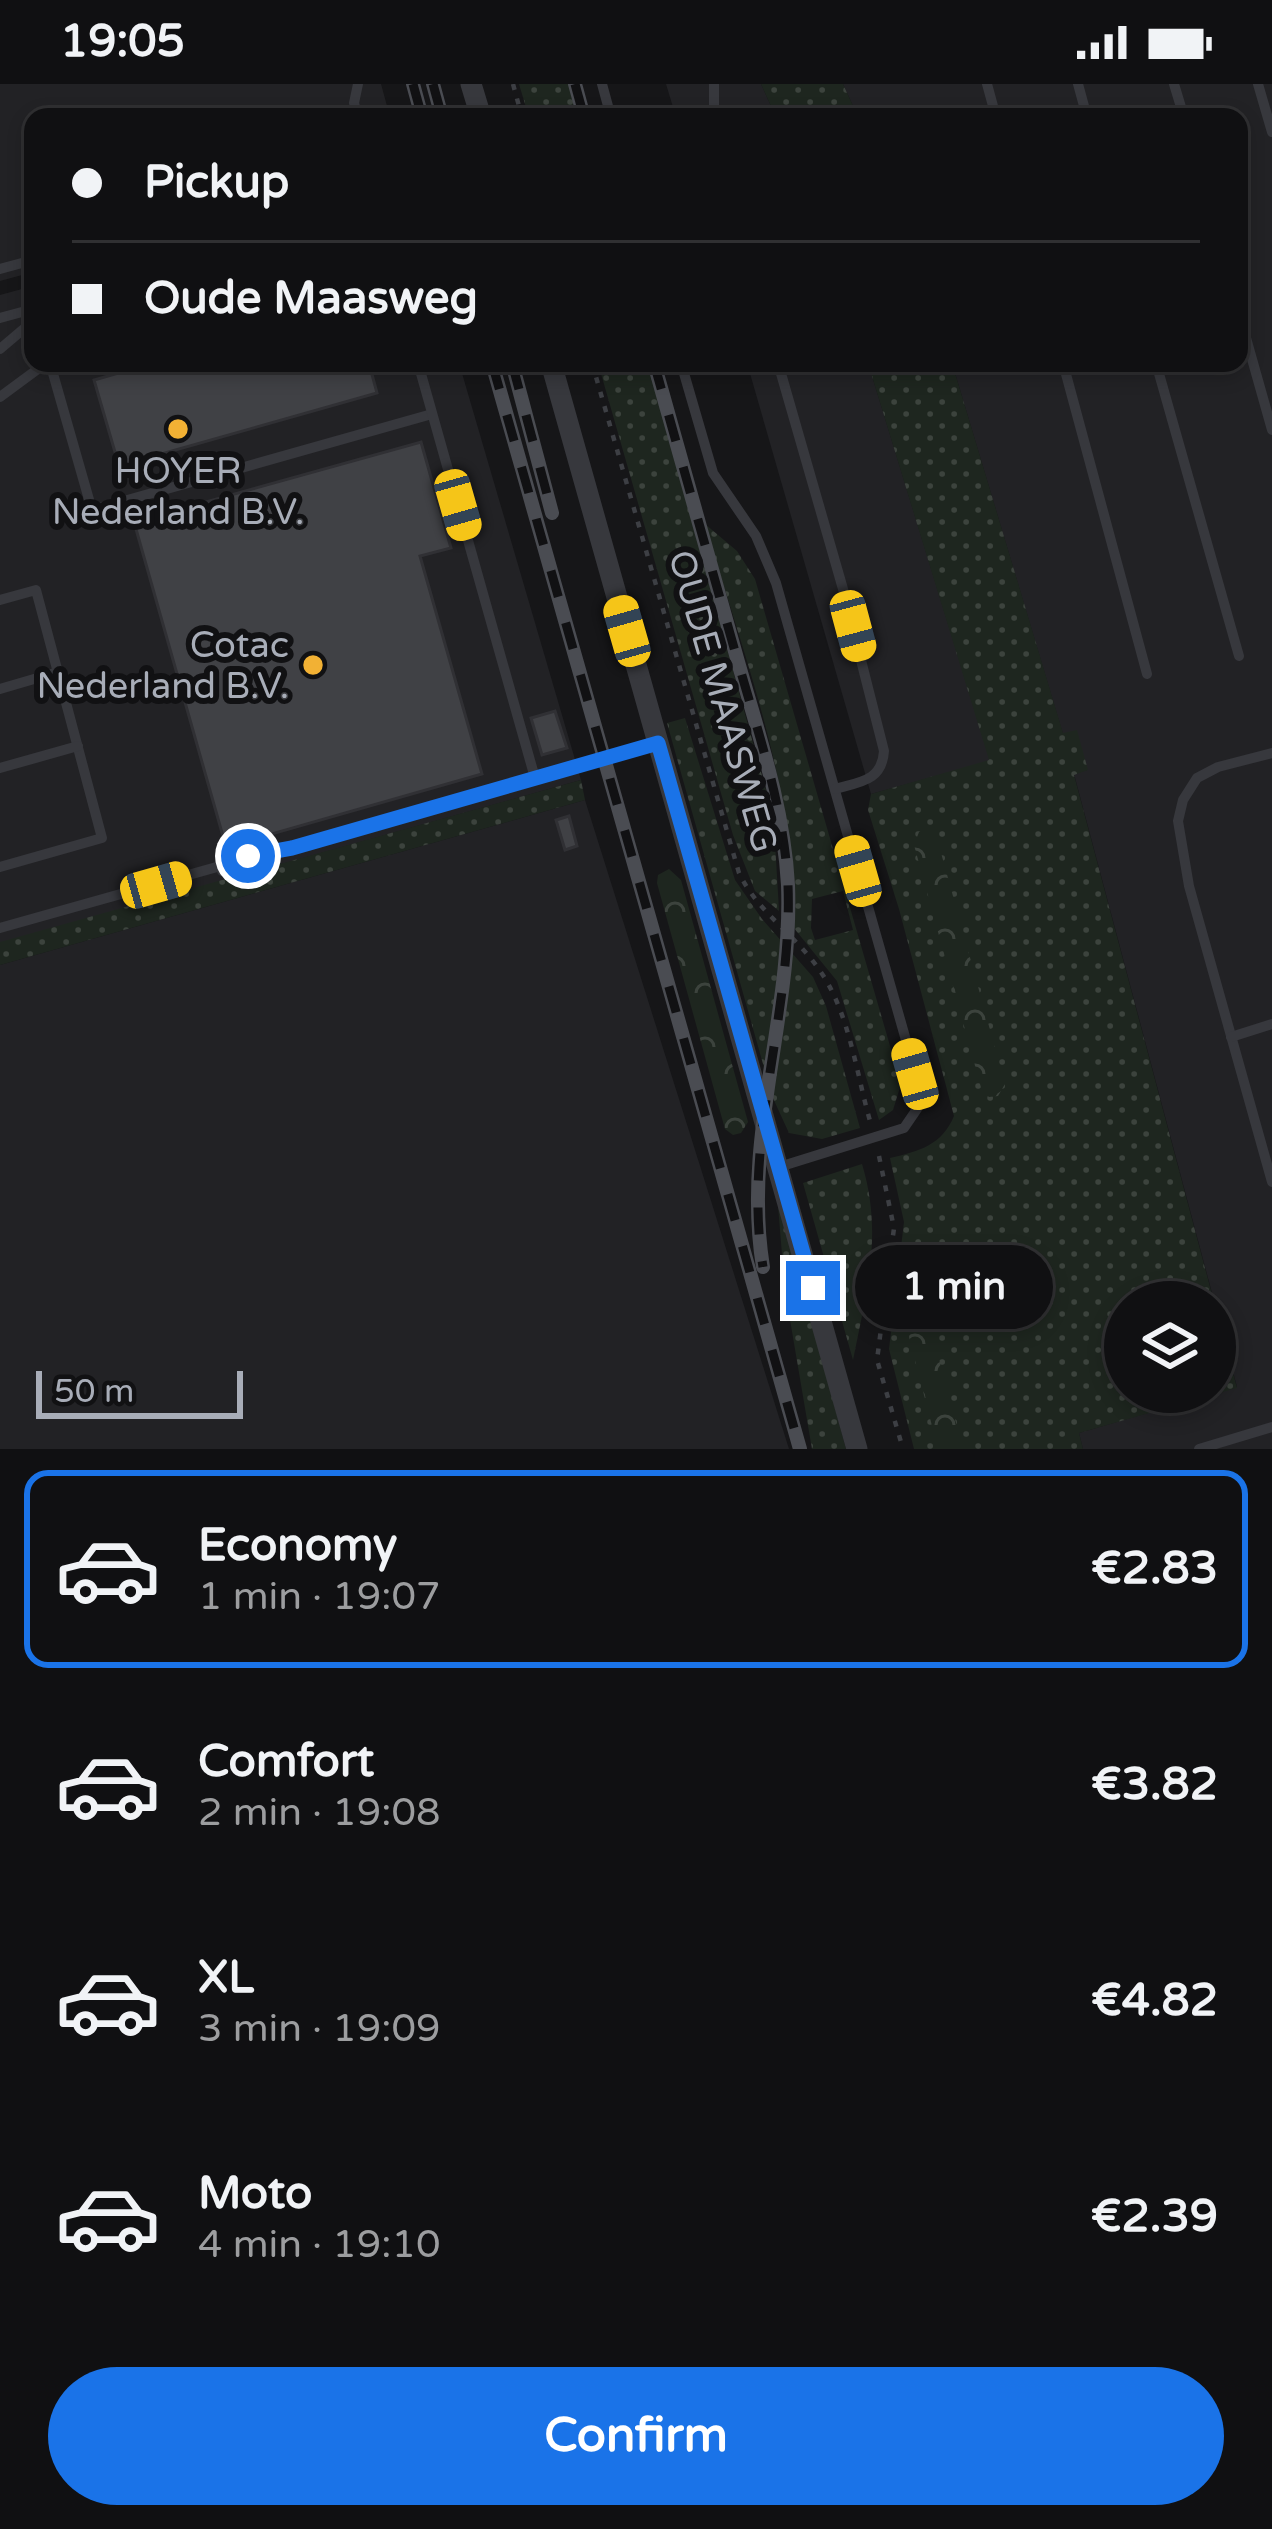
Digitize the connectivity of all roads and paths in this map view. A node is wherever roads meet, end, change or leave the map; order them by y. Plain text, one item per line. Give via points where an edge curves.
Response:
1 (1258, 84) edge
2 (1272, 132) edge
3 (24, 329) edge
4 (1248, 345) edge
5 (0, 349) edge
6 (35, 372) edge
7 (51, 372) edge
8 (420, 372) edge
9 (554, 372) edge
10 (595, 372) edge
11 (684, 372) edge
12 (780, 372) edge
13 (1065, 372) edge
14 (1159, 372) edge
15 (0, 397) edge
16 (432, 414) junction
17 (1272, 430) edge
18 (0, 600) edge
19 (1239, 656) dead end
20 (58, 672) junction
21 (1148, 674) dead end
22 (0, 689) edge
23 (658, 743) junction
24 (78, 746) junction
25 (1272, 753) edge
26 (0, 768) edge
27 (535, 778) junction
28 (835, 789) junction
29 (0, 867) edge
30 (0, 928) edge
31 (1272, 1024) edge
32 (1231, 1037) junction
33 (875, 1139) junction
34 (779, 1167) junction
35 (1272, 1182) edge
36 (1272, 1427) edge
37 (857, 1449) edge
38 (903, 1449) edge
39 (1199, 1449) edge

1 - 2 lane
3 - 5 lane
4 - 17 lane
6 - 15 lane
7 - 16 lane via 92,510
8 - 16 lane
9 - 23 street, OUDE MAASWEG
10 - 33 path, OUDE MAASWEG via 739,873 828,983
11 - 28 lane via 713,473 767,558
12 - 28 lane via 884,751 874,777
13 - 21 lane
14 - 19 lane
16 - 27 lane
18 - 20 lane via 36,590
20 - 22 lane
20 - 24 lane
23 - 27 lane
23 - 34 street, OUDE MAASWEG
24 - 26 lane
24 - 29 lane via 102,838
25 - 32 lane via 1197,778 1178,821
27 - 30 lane
28 - 33 lane via 919,1086 910,1120
31 - 32 lane
32 - 35 lane
33 - 34 lane
33 - 38 path, OUDE MAASWEG via 894,1228 877,1360
34 - 37 street, OUDE MAASWEG
36 - 39 lane

